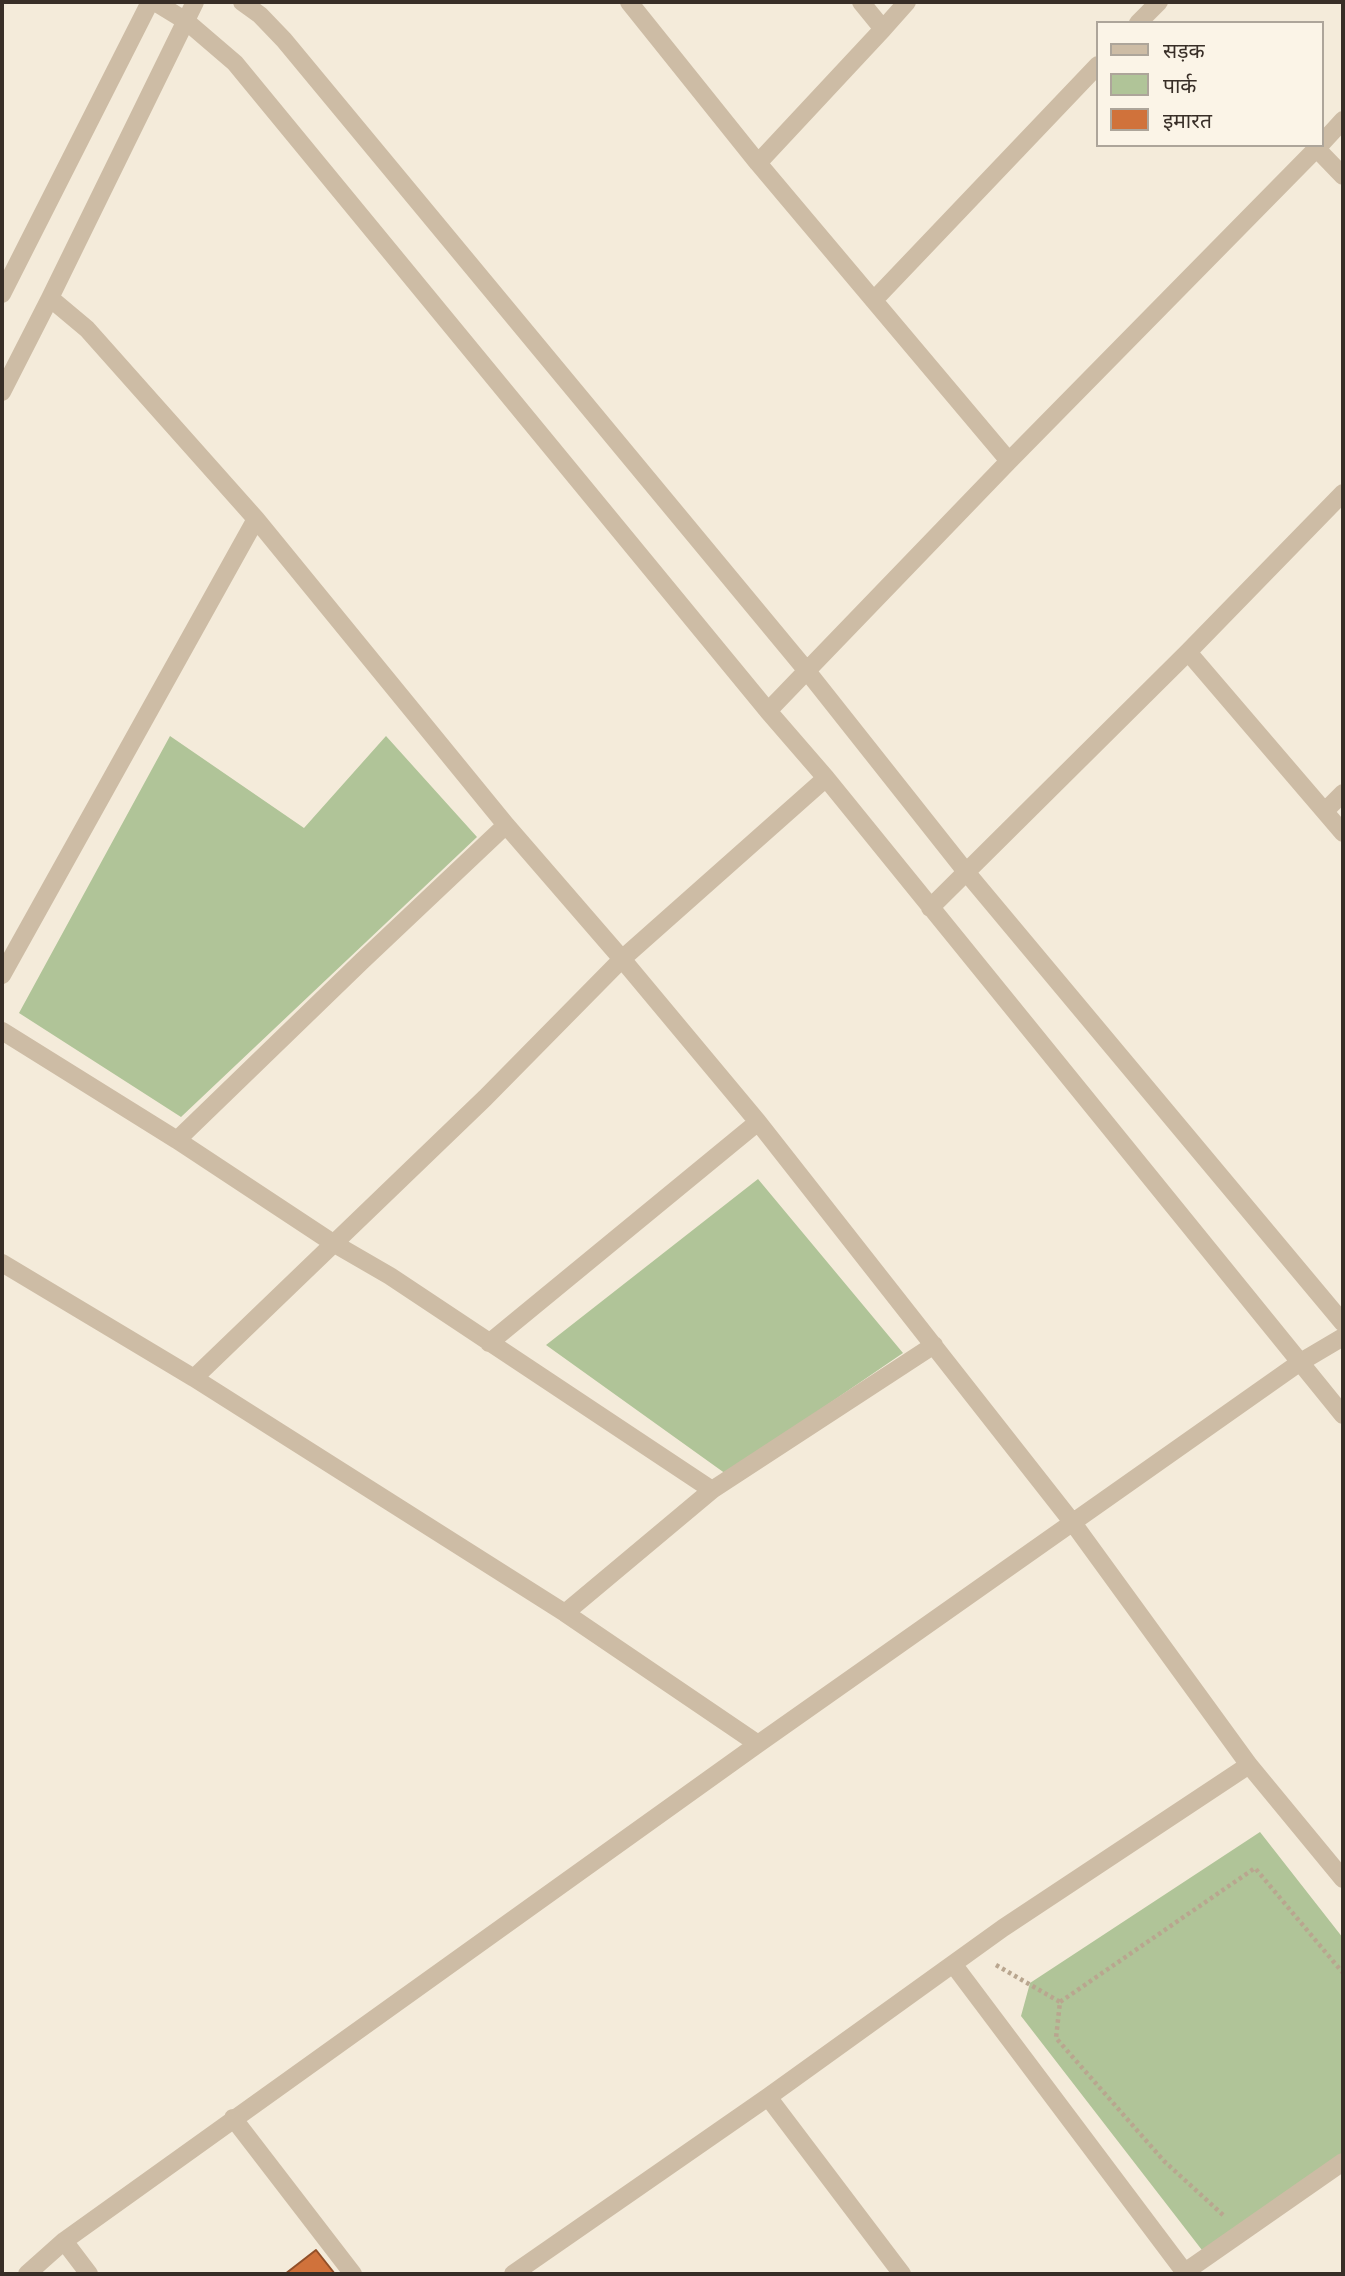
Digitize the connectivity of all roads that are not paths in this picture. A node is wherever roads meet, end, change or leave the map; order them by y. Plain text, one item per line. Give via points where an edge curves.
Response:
1 (152, 2) edge
2 (195, 2) edge
3 (242, 2) edge
4 (628, 2) edge
5 (861, 2) edge
6 (907, 2) edge
7 (1158, 2) edge
8 (186, 20) junction
9 (1141, 21) edge
10 (883, 29) junction
11 (1096, 67) edge
12 (1343, 120) edge
13 (1324, 141) edge
14 (1319, 147) edge
15 (1321, 147) edge
16 (758, 163) junction
17 (1343, 176) edge
18 (2, 294) edge
19 (50, 298) junction
20 (874, 300) junction
21 (2, 392) edge
22 (1009, 461) junction
23 (1343, 493) edge
24 (256, 519) junction
25 (1188, 652) junction
26 (807, 671) junction
27 (768, 711) junction
28 (826, 778) junction
29 (1343, 793) edge
30 (1325, 811) junction
31 (506, 825) junction
32 (1343, 833) edge
33 (967, 873) junction
34 (930, 908) junction
35 (622, 959) junction
36 (2, 975) edge
37 (2, 1031) edge
38 (758, 1122) junction
39 (177, 1140) junction
40 (333, 1242) junction
41 (2, 1263) edge
42 (1343, 1323) edge
43 (1343, 1337) edge
44 (489, 1343) junction
45 (934, 1345) junction
46 (1299, 1363) junction
47 (194, 1378) junction
48 (1343, 1415) edge
49 (712, 1490) junction
50 (1073, 1523) junction
51 (565, 1613) junction
52 (758, 1744) junction
53 (1249, 1765) junction
54 (1343, 1879) edge
55 (953, 1964) junction
56 (768, 2097) junction
57 (233, 2118) junction
58 (1343, 2162) edge
59 (64, 2241) junction
60 (1186, 2273) edge
61 (27, 2274) edge
62 (89, 2274) edge
63 (353, 2274) edge
64 (513, 2274) edge
65 (902, 2274) edge

1 - 8 street
1 - 18 street
2 - 8 street
3 - 26 street via 284,40
4 - 16 street
5 - 10 street
6 - 10 street
7 - 9 street
8 - 19 street
8 - 27 street via 235,63
10 - 16 street
11 - 20 street
12 - 13 street
14 - 22 street
15 - 17 street
16 - 20 street
19 - 21 street
19 - 24 street via 87,329
20 - 22 street
22 - 26 street
23 - 25 street
24 - 31 street
24 - 36 street
25 - 30 street
25 - 33 street
26 - 27 street
26 - 33 street
27 - 28 street
28 - 34 street
28 - 35 street
29 - 30 street
30 - 32 street
31 - 35 street
31 - 39 street
33 - 34 street
33 - 42 street
34 - 46 street
35 - 38 street
35 - 40 street
37 - 39 street
38 - 44 street
38 - 45 street
39 - 40 street
40 - 44 street
40 - 47 street
41 - 47 street
43 - 46 street
44 - 49 street
45 - 49 street
45 - 50 street
46 - 48 street
46 - 50 street
47 - 51 street
49 - 51 street
50 - 52 street
50 - 53 street
51 - 52 street
52 - 57 street
53 - 54 street
53 - 55 street
55 - 56 street
55 - 60 street
56 - 64 street
56 - 65 street
57 - 59 street
57 - 63 street
58 - 60 street
59 - 61 street
59 - 62 street

